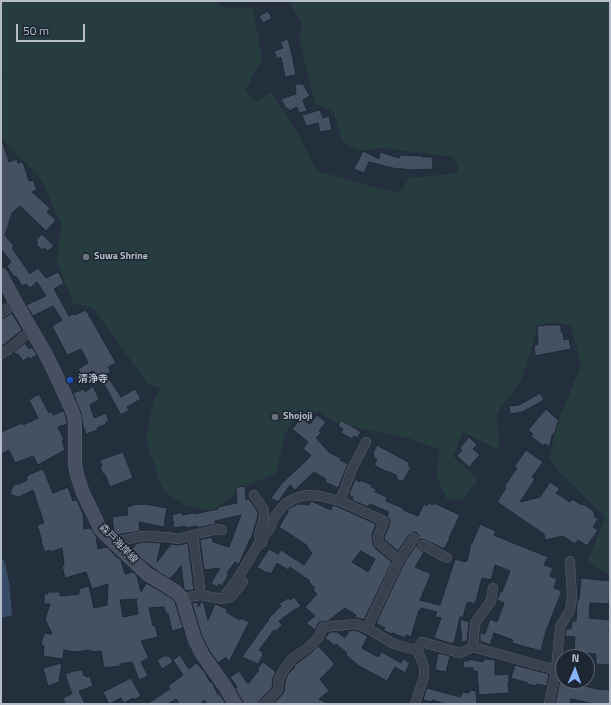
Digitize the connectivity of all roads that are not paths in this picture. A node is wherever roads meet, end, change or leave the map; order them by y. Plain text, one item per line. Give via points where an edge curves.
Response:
1 (1, 275) edge
2 (16, 303) junction
3 (1, 313) edge
4 (32, 330) junction
5 (1, 354) edge
6 (366, 442) dead end
7 (254, 495) dead end
8 (340, 501) junction
9 (222, 530) dead end
10 (193, 535) junction
11 (414, 538) dead end
12 (261, 540) junction
13 (114, 542) junction
14 (423, 545) dead end
15 (447, 558) dead end
16 (399, 560) junction
17 (570, 561) dead end
18 (493, 588) dead end
19 (201, 596) junction
20 (182, 598) junction
21 (366, 628) junction
22 (473, 648) junction
23 (558, 649) edge
24 (417, 650) junction
25 (555, 670) edge
26 (555, 676) edge
27 (235, 704) edge
28 (264, 704) edge
29 (415, 704) edge
30 (550, 704) edge

1 - 2 main road, 森戸海岸線
2 - 3 street
2 - 4 main road, 森戸海岸線
4 - 5 street
4 - 13 main road, 森戸海岸線 via 74,416 75,464 83,493 101,530
6 - 8 street
7 - 12 street via 264,510 259,535
8 - 12 street via 306,495 294,499 276,515
8 - 16 street via 384,521 378,536 379,543
9 - 10 street
10 - 13 street via 178,539 143,536
10 - 19 street
11 - 16 street
12 - 19 street via 264,547 231,597 222,599
13 - 20 main road, 森戸海岸線 via 148,574
14 - 15 street
16 - 21 street
17 - 23 street via 572,598 570,610 560,627
18 - 22 street via 491,601 475,623
19 - 20 street
20 - 27 main road via 195,640
21 - 24 street via 392,643
21 - 28 street via 356,624 323,627 309,648 292,659 279,679 278,690
22 - 24 street via 460,653 422,642
22 - 25 street
24 - 29 street via 424,666 424,677
26 - 30 street

